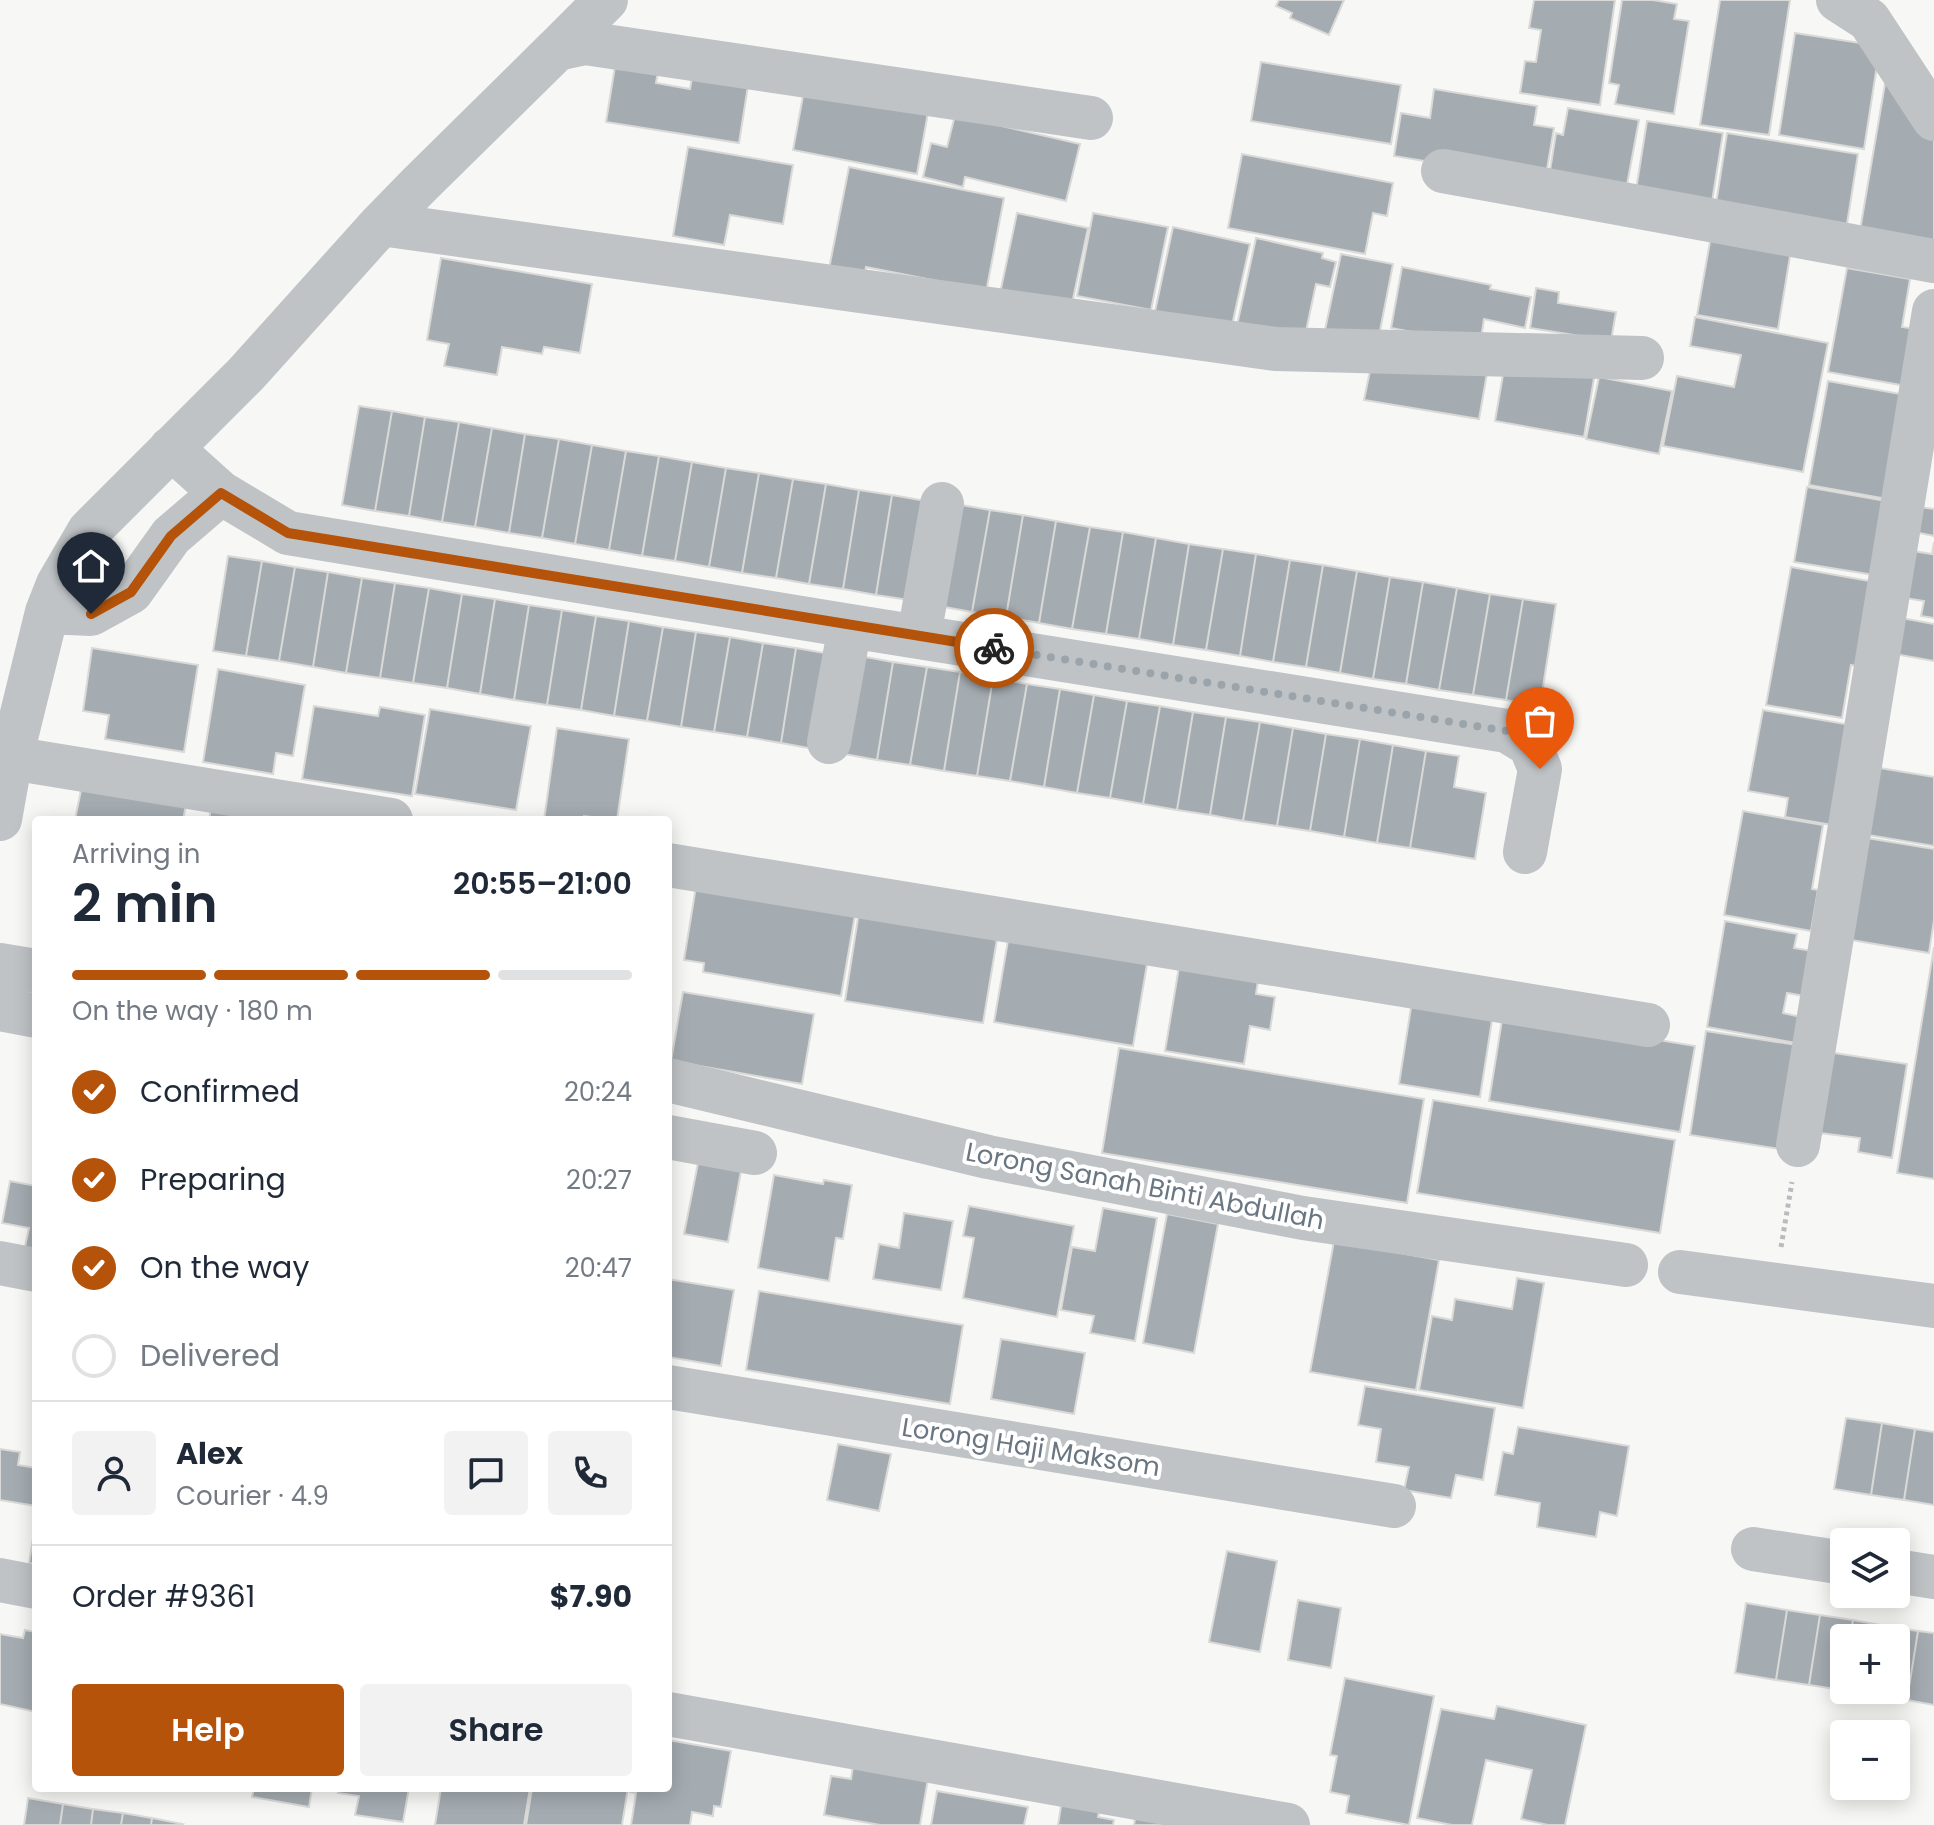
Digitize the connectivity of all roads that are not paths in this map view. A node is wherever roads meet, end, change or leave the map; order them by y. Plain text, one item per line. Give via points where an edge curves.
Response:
1 (606, 0) edge
2 (1838, 0) edge
3 (557, 49) junction
4 (1091, 118) dead end
5 (1934, 119) edge
6 (1443, 171) dead end
7 (381, 224) junction
8 (1934, 261) edge
9 (1934, 311) edge
10 (1642, 358) dead end
11 (171, 448) junction
12 (221, 493) junction
13 (942, 504) dead end
14 (47, 612) junction
15 (850, 626) junction
16 (919, 636) junction
17 (829, 742) dead end
18 (11, 758) junction
19 (366, 816) edge
20 (0, 819) edge
21 (1525, 852) dead end
22 (672, 866) edge
23 (0, 965) edge
24 (32, 970) edge
25 (0, 1009) edge
26 (32, 1015) edge
27 (1648, 1025) dead end
28 (672, 1081) edge
29 (672, 1138) edge
30 (1798, 1145) road end
31 (755, 1153) dead end
32 (1626, 1265) dead end
33 (1680, 1272) dead end
34 (1934, 1306) edge
35 (672, 1388) edge
36 (1394, 1506) dead end
37 (1753, 1549) dead end
38 (1830, 1561) edge
39 (1910, 1573) edge
40 (1934, 1577) edge
41 (0, 1580) edge
42 (32, 1586) edge
43 (672, 1715) edge
44 (1288, 1825) edge

1 - 3 street
2 - 5 street via 1869,20
3 - 4 street via 585,43
3 - 7 street
6 - 8 street
7 - 10 street via 1276,349
7 - 11 street via 246,374
9 - 30 street
11 - 12 street
11 - 14 street via 89,531
12 - 14 street via 171,536 131,592 91,614
12 - 15 street via 288,533
13 - 16 street
14 - 18 street
15 - 16 street
15 - 17 street
16 - 21 street via 1507,731 1530,745 1540,769
18 - 19 street
18 - 20 street
22 - 27 street
23 - 24 street
25 - 26 street
28 - 32 street, Lorong Sanah Binti Abdullah via 988,1157 1303,1218
29 - 31 street
33 - 34 street
35 - 36 street, Lorong Haji Maksom
37 - 38 street
39 - 40 street
41 - 42 street
43 - 44 street

